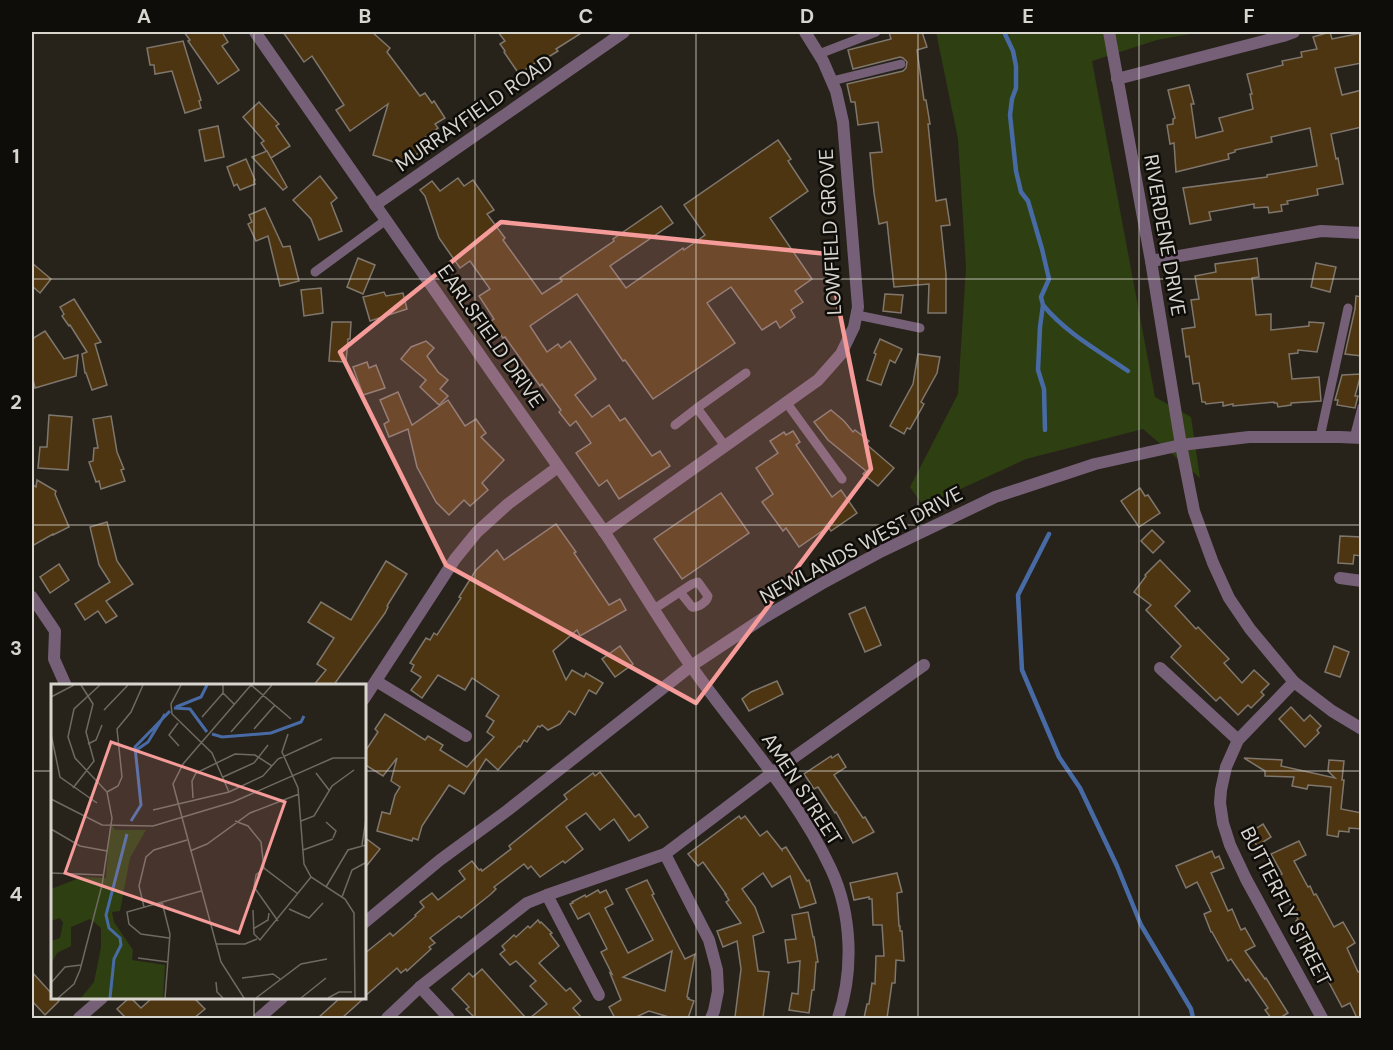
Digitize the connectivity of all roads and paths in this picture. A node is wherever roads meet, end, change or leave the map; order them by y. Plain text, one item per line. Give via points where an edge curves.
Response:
1 (255, 32) edge
2 (624, 32) edge
3 (805, 32) edge
4 (876, 32) edge
5 (1109, 32) edge
6 (1294, 32) edge
7 (819, 54) junction
8 (900, 64) dead end
9 (1117, 79) junction
10 (832, 81) junction
11 (375, 205) junction
12 (386, 220) junction
13 (1362, 233) edge
14 (1151, 261) junction
15 (315, 272) dead end
16 (1348, 308) dead end
17 (857, 315) junction
18 (920, 328) dead end
19 (746, 373) dead end
20 (786, 402) junction
21 (1362, 407) edge
22 (697, 408) junction
23 (675, 425) dead end
24 (1320, 437) junction
25 (1358, 438) edge
26 (1181, 445) junction
27 (725, 446) junction
28 (558, 467) junction
29 (842, 479) dead end
30 (604, 532) junction
31 (1341, 578) dead end
32 (1362, 581) edge
33 (680, 592) dead end
34 (32, 597) edge
35 (654, 609) junction
36 (924, 665) dead end
37 (691, 666) junction
38 (1160, 668) dead end
39 (376, 681) junction
40 (1294, 682) junction
41 (65, 684) edge
42 (366, 696) edge
43 (1362, 729) edge
44 (466, 736) dead end
45 (1238, 740) junction
46 (772, 773) junction
47 (665, 854) junction
48 (547, 895) junction
49 (366, 921) edge
50 (420, 987) junction
51 (599, 995) dead end
52 (101, 999) edge
53 (281, 999) edge
54 (79, 1018) edge
55 (259, 1018) edge
56 (387, 1018) edge
57 (449, 1018) edge
58 (711, 1018) edge
59 (838, 1018) edge
60 (1322, 1018) edge

1 - 11 street, EARLSFIELD DRIVE
2 - 11 street, MURRAYFIELD ROAD
3 - 7 street, LOWFIELD GROVE
4 - 7 lane
5 - 9 street, RIVERDENE DRIVE
6 - 9 street
7 - 10 street, LOWFIELD GROVE
8 - 10 lane
9 - 14 street, RIVERDENE DRIVE
10 - 17 street, LOWFIELD GROVE via 843,122
11 - 12 street, EARLSFIELD DRIVE
12 - 15 lane
12 - 28 street, EARLSFIELD DRIVE
13 - 14 street via 1322,231
14 - 26 street, RIVERDENE DRIVE
16 - 24 lane
17 - 18 lane
17 - 20 street, LOWFIELD GROVE via 841,354 818,380
19 - 22 lane
20 - 27 street, LOWFIELD GROVE
20 - 29 lane
21 - 25 lane
22 - 23 lane
22 - 27 lane
24 - 25 street, NEWLANDS WEST DRIVE
24 - 26 street, NEWLANDS WEST DRIVE via 1249,437
26 - 37 street, NEWLANDS WEST DRIVE via 1095,464 995,497 882,550 765,617
26 - 40 street, RIVERDENE DRIVE via 1194,511 1225,590 1250,629
27 - 30 street, LOWFIELD GROVE
28 - 30 street, EARLSFIELD DRIVE
28 - 39 street via 477,532 455,559
30 - 35 street, EARLSFIELD DRIVE
31 - 32 street
33 - 35 lane
34 - 41 street via 55,631 54,659
35 - 37 street, EARLSFIELD DRIVE
36 - 46 street
37 - 46 street, AMEN STREET
37 - 49 street, NEWLANDS WEST DRIVE
38 - 45 street
39 - 42 street
39 - 44 street
40 - 43 street, RIVERDENE DRIVE
40 - 45 street, BUTTERFLY STREET
45 - 60 street, BUTTERFLY STREET via 1221,790 1223,823 1246,879
46 - 47 street
46 - 59 street, AMEN STREET via 832,871 843,904 848,974
47 - 48 street
47 - 58 street via 709,940 718,991
48 - 50 street via 527,903
48 - 51 street
50 - 56 street
50 - 57 street
52 - 54 street
53 - 55 street

